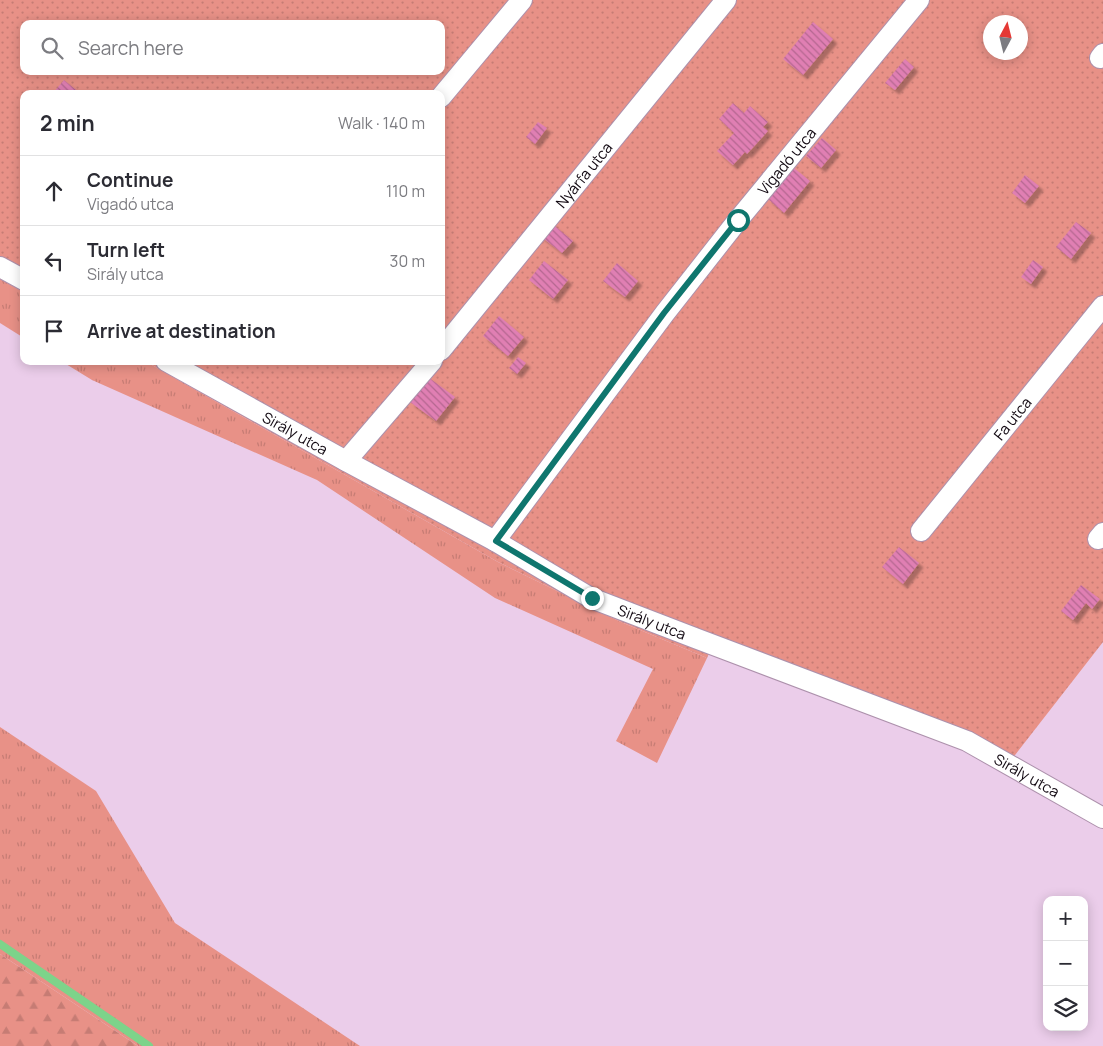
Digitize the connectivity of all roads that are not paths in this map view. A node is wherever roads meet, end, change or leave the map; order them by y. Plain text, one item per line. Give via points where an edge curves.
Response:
1 (522, 0) edge
2 (726, 0) edge
3 (919, 0) edge
4 (445, 92) edge
5 (0, 267) edge
6 (20, 278) edge
7 (1103, 306) edge
8 (445, 345) edge
9 (180, 365) edge
10 (429, 365) edge
11 (346, 461) junction
12 (921, 531) dead end
13 (496, 541) junction
14 (1103, 818) edge

1 - 4 street
2 - 8 street, Nyárfa utca
3 - 13 street, Vigadó utca via 671,305
5 - 6 street
7 - 12 street, Fa utca
9 - 11 street, Sirály utca
10 - 11 street
11 - 13 street, Sirály utca
13 - 14 street, Sirály utca via 592,598 967,741

